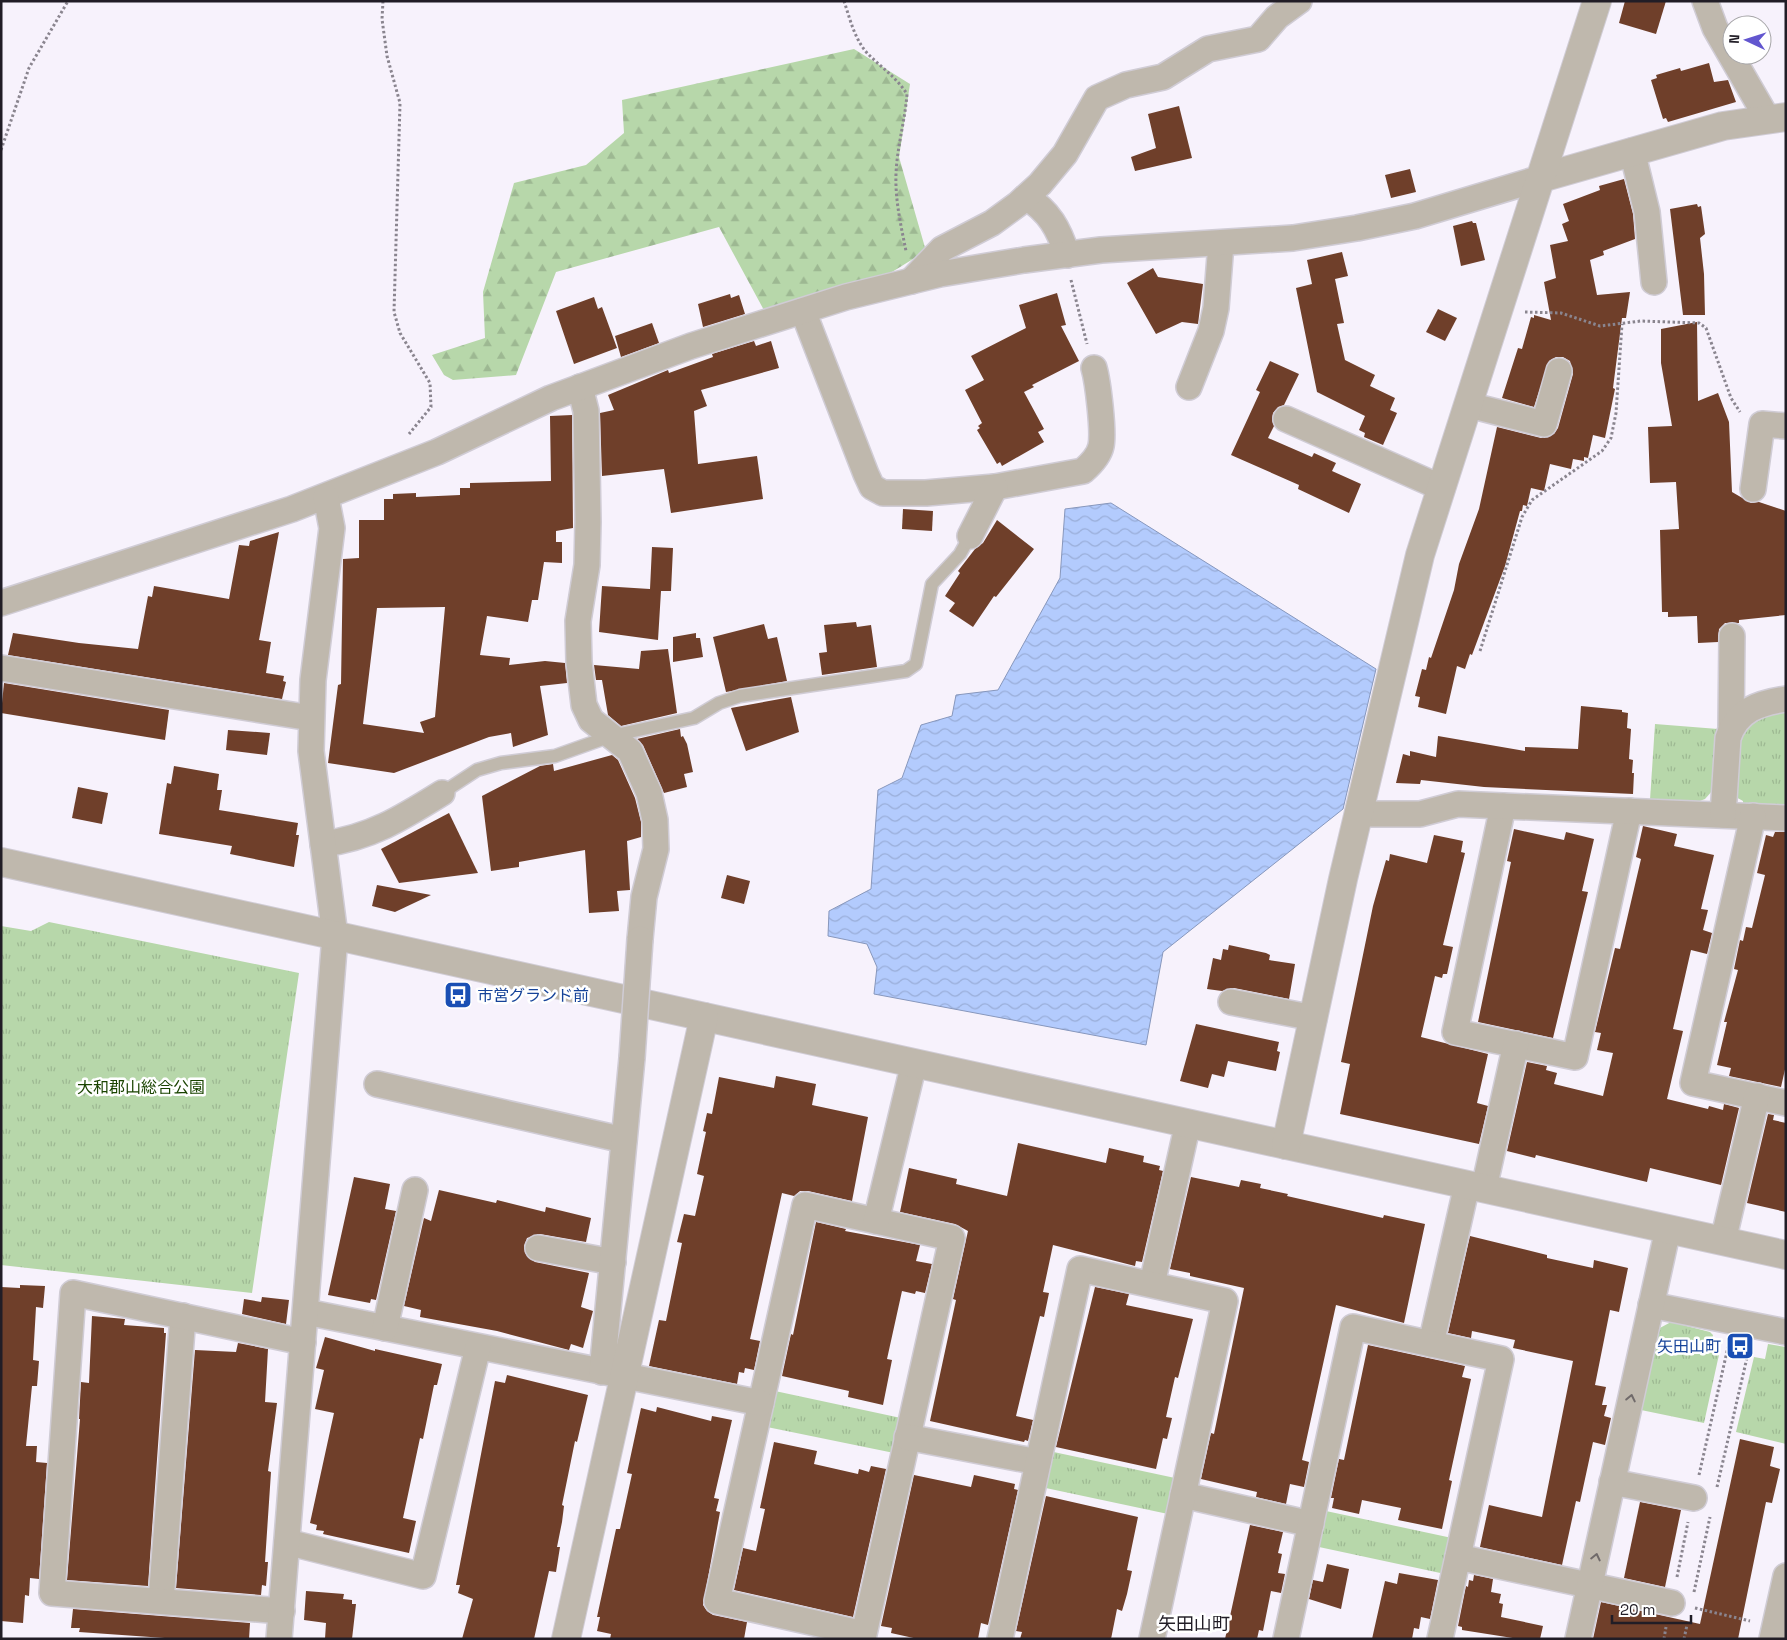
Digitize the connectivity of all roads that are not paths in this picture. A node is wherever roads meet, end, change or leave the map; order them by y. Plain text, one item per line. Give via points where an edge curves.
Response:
1 (1299, 1) edge
2 (1597, 1) edge
3 (1705, 1) edge
4 (1776, 117) edge
5 (1632, 151) junction
6 (1541, 178) junction
7 (1026, 197) junction
8 (1221, 243) junction
9 (1067, 255) junction
10 (911, 281) junction
11 (1654, 282) dead end
12 (802, 311) junction
13 (1094, 368) road end
14 (1559, 371) dead end
15 (1189, 386) dead end
16 (580, 387) junction
17 (1469, 405) junction
18 (1286, 418) dead end
19 (1774, 425) edge
20 (995, 487) junction
21 (1442, 488) junction
22 (1753, 489) dead end
23 (326, 497) junction
24 (970, 536) joint
25 (1, 604) edge
26 (1732, 636) dead end
27 (1, 668) edge
28 (1786, 699) edge
29 (311, 718) junction
30 (1732, 726) junction
31 (611, 736) junction
32 (442, 793) joint
33 (1503, 806) junction
34 (1629, 811) junction
35 (1359, 814) junction
36 (1723, 815) junction
37 (1753, 816) junction
38 (1786, 818) edge
39 (323, 844) junction
40 (1, 862) edge
41 (335, 936) junction
42 (1231, 1002) dead end
43 (704, 1017) junction
44 (1314, 1018) junction
45 (1516, 1044) junction
46 (914, 1063) junction
47 (377, 1084) dead end
48 (1756, 1096) junction
49 (1786, 1102) edge
50 (1188, 1123) junction
51 (624, 1140) junction
52 (1286, 1145) junction
53 (1475, 1187) junction
54 (414, 1190) dead end
55 (876, 1221) junction
56 (1668, 1229) junction
57 (1723, 1241) junction
58 (538, 1248) dead end
59 (1786, 1255) edge
60 (613, 1262) junction
61 (1152, 1284) junction
62 (1651, 1305) junction
63 (306, 1312) junction
64 (183, 1316) junction
65 (385, 1328) junction
66 (1786, 1332) edge
67 (303, 1342) junction
68 (1431, 1344) junction
69 (478, 1347) junction
70 (613, 1374) junction
71 (761, 1403) junction
72 (908, 1437) junction
73 (1038, 1462) junction
74 (1612, 1482) junction
75 (1183, 1496) junction
76 (1707, 1500) road end
77 (1311, 1524) junction
78 (287, 1542) junction
79 (1458, 1557) junction
80 (1786, 1576) edge
81 (1590, 1584) junction
82 (161, 1601) junction
83 (1681, 1605) road end
84 (282, 1610) junction
85 (790, 1628) edge
86 (1778, 1631) edge
87 (279, 1639) edge
88 (566, 1639) edge
89 (1000, 1639) edge
90 (1152, 1639) edge
91 (1286, 1639) edge
92 (1440, 1639) edge
93 (1578, 1639) edge

1 - 7 street via 1258,39 1208,49 1163,77 1126,85 1097,98 1060,162
2 - 6 street
3 - 4 street via 1715,28
4 - 5 street via 1722,126
5 - 6 street
5 - 11 street via 1647,212
6 - 8 street via 1416,216 1357,228 1293,238
6 - 17 street
7 - 9 street via 1048,214 1056,225
7 - 10 street via 992,223 942,249
8 - 9 street
8 - 15 street via 1216,308
9 - 10 street via 949,272
10 - 12 street
12 - 16 street via 691,346
12 - 20 street via 872,487 883,493
13 - 20 street via 1098,383 1101,445 1094,461 1083,471
14 - 17 street via 1544,424
16 - 23 street via 437,452
16 - 31 street via 586,410 588,522 587,565 578,621 580,662 584,705 591,720
17 - 21 street
18 - 21 street
19 - 22 street
20 - 24 street
21 - 35 street via 1412,587
23 - 25 street
23 - 29 street via 332,528 320,609
24 - 31 lane via 960,554 932,584 916,664 906,671 740,696 719,703 694,718
26 - 30 street
27 - 29 street
28 - 30 street via 1752,708
29 - 39 street via 311,751
30 - 36 street via 1728,738
31 - 32 lane via 555,756 477,770
31 - 51 street, bridge via 630,751 649,793 655,820 656,849 644,897
32 - 39 street via 399,820 367,835
33 - 34 street
33 - 35 street via 1458,804 1420,814
33 - 45 street via 1455,1032
34 - 36 street
34 - 45 street via 1575,1057
35 - 44 street
36 - 37 street
37 - 38 street
37 - 48 street via 1693,1083
39 - 41 street
40 - 41 street
41 - 43 street
41 - 63 street
42 - 44 street
43 - 46 street
43 - 70 street
44 - 52 street
45 - 53 street
46 - 50 street
46 - 55 street
47 - 51 street
48 - 49 street
48 - 57 street
50 - 52 street
50 - 61 street
51 - 60 street
52 - 53 street
53 - 56 street
53 - 68 street
54 - 65 street
55 - 71 street via 805,1205
55 - 72 street via 952,1238
56 - 57 street
56 - 62 street
57 - 59 street
58 - 60 street
60 - 70 street
61 - 73 street via 1080,1269
61 - 75 street via 1225,1301
62 - 66 street
74 -> 62 street
63 - 65 street
63 - 67 street
64 - 67 street
64 - 82 street
64 - 82 street via 73,1293 52,1593
65 - 69 street
67 - 78 street
68 - 77 street via 1353,1327
68 - 79 street via 1500,1359
69 - 70 street
69 - 78 street via 423,1576
70 - 71 street
70 - 88 street
71 - 85 street via 717,1601
72 - 73 street
72 - 85 street via 864,1634
73 - 89 street
74 - 76 street
81 -> 74 street
75 - 77 street
75 - 90 street
77 - 91 street
78 - 84 street
79 - 81 street
79 - 92 street
80 - 86 street
81 - 83 street
81 - 93 street
82 - 84 street
84 - 87 street

